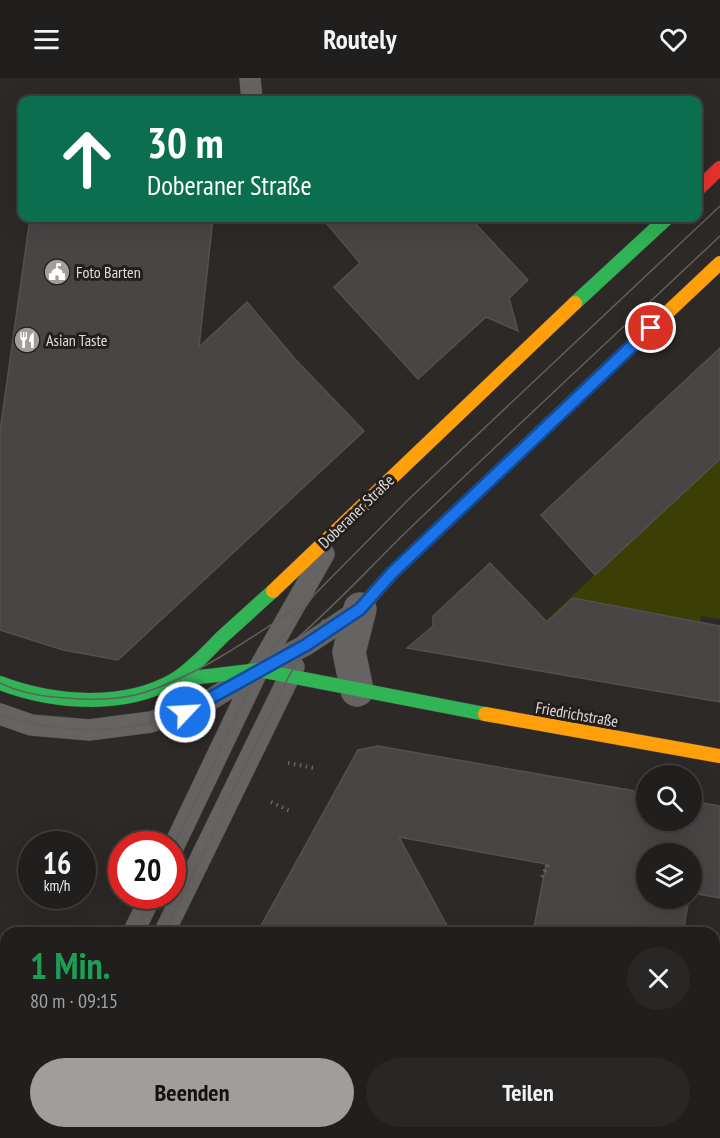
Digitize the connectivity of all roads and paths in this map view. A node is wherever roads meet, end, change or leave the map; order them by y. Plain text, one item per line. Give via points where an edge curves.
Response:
1 (250, 78) edge
2 (252, 96) edge
3 (720, 168) edge
4 (702, 185) edge
5 (663, 222) edge
6 (720, 263) edge
7 (339, 528) junction
8 (360, 609) junction
9 (306, 645) junction
10 (258, 670) junction
11 (289, 676) junction
12 (175, 680) junction
13 (0, 683) edge
14 (357, 690) junction
15 (0, 714) edge
16 (720, 756) edge
17 (271, 802) dead end
18 (292, 812) dead end
19 (181, 831) edge
20 (548, 864) dead end
21 (542, 877) dead end
22 (145, 909) edge
23 (136, 927) edge
24 (167, 927) edge

1 - 2 lane
3 - 4 street
5 - 7 street, Doberaner Straße
6 - 8 street via 392,573
7 - 10 lane
7 - 12 street, Doberaner Straße
8 - 9 lane
8 - 14 street via 349,652
9 - 10 lane
9 - 11 lane
10 - 11 street, Friedrichstraße
10 - 12 street, Friedrichstraße
10 - 15 lane via 210,700 151,722 89,730 31,725
10 - 19 lane
11 - 14 street, Friedrichstraße
11 - 24 lane
12 - 13 street, Doberaner Straße via 135,695 88,700 48,697
14 - 16 street, Friedrichstraße
17 - 18 path
20 - 21 path
22 - 23 lane

